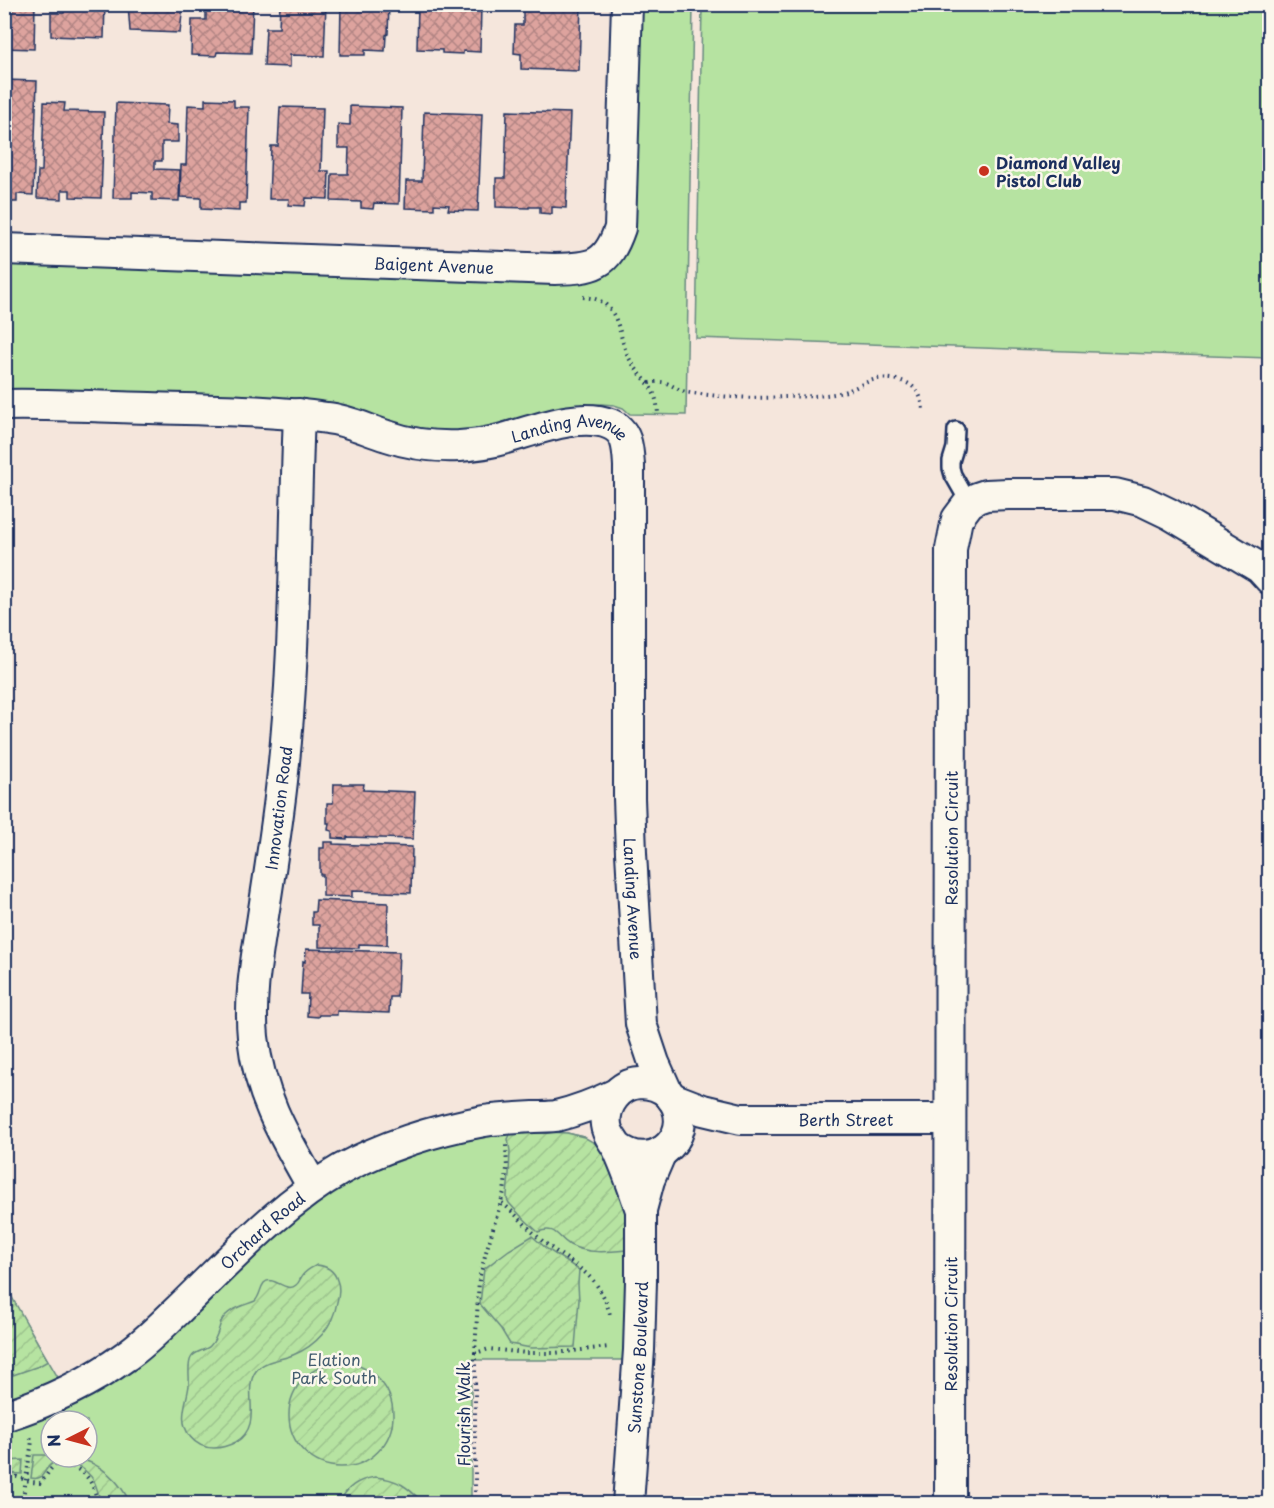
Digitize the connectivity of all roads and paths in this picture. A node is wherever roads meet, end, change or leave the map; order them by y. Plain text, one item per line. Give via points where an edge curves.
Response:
1 (627, 4) edge
2 (4, 249) edge
3 (574, 297) dead end
4 (649, 383) junction
5 (4, 405) edge
6 (923, 411) dead end
7 (299, 414) junction
8 (658, 415) dead end
9 (956, 430) dead end
10 (969, 503) junction
11 (1269, 579) edge
12 (640, 1024) junction
13 (619, 1092) junction
14 (669, 1095) junction
15 (555, 1116) junction
16 (504, 1119) junction
17 (741, 1119) junction
18 (950, 1119) junction
19 (614, 1143) junction
20 (666, 1148) junction
21 (313, 1187) junction
22 (501, 1203) junction
23 (641, 1210) junction
24 (610, 1323) dead end
25 (610, 1338) dead end
26 (475, 1353) junction
27 (4, 1416) edge
28 (4, 1478) edge
29 (98, 1503) edge
30 (475, 1503) edge
31 (628, 1503) edge
32 (950, 1503) edge

1 - 2 street, Baigent Avenue via 620,228 607,256 596,264 555,269
3 - 4 path via 593,298 607,306 630,359
4 - 6 path via 662,381 692,393 783,397 836,394 870,380 900,380 917,391
4 - 8 path
5 - 7 street, Landing Avenue
7 - 12 street, Landing Avenue via 335,419 389,437 435,446 488,443 582,420 611,424 626,440 631,853
7 - 21 street, Innovation Road via 290,696 280,801 251,1009 253,1039 270,1106
9 - 10 lane via 951,468
10 - 11 street via 986,495 1008,494 1128,496 1170,514 1260,568
10 - 18 street, Resolution Circuit via 957,519 951,549
12 - 13 street, Landing Avenue via 631,1065
12 - 14 street, Landing Avenue
13 - 14 street via 637,1083 657,1086
13 - 15 street, Orchard Road
13 - 19 street via 606,1116
14 - 17 street, Berth Street via 703,1110
14 - 20 street via 680,1116 676,1136
15 - 16 street, Orchard Road
15 - 19 street, Orchard Road
16 - 21 street, Orchard Road via 455,1127 396,1145 367,1156
16 - 22 path via 507,1169
17 - 18 street, Berth Street
17 - 20 street, Berth Street
18 - 32 street, Resolution Circuit
19 - 20 street via 623,1152 642,1157
19 - 23 street, Sunstone Boulevard
20 - 23 street, Sunstone Boulevard via 649,1180
21 - 27 street, Orchard Road via 271,1221 128,1355 80,1386
22 - 24 path via 594,1281 607,1303
22 - 26 path via 479,1280
23 - 31 street, Sunstone Boulevard via 639,1350
25 - 26 path, Flourish Walk via 609,1347 555,1353 489,1349
26 - 30 path, Flourish Walk
28 - 29 path via 40,1483 54,1466 67,1465 88,1477

